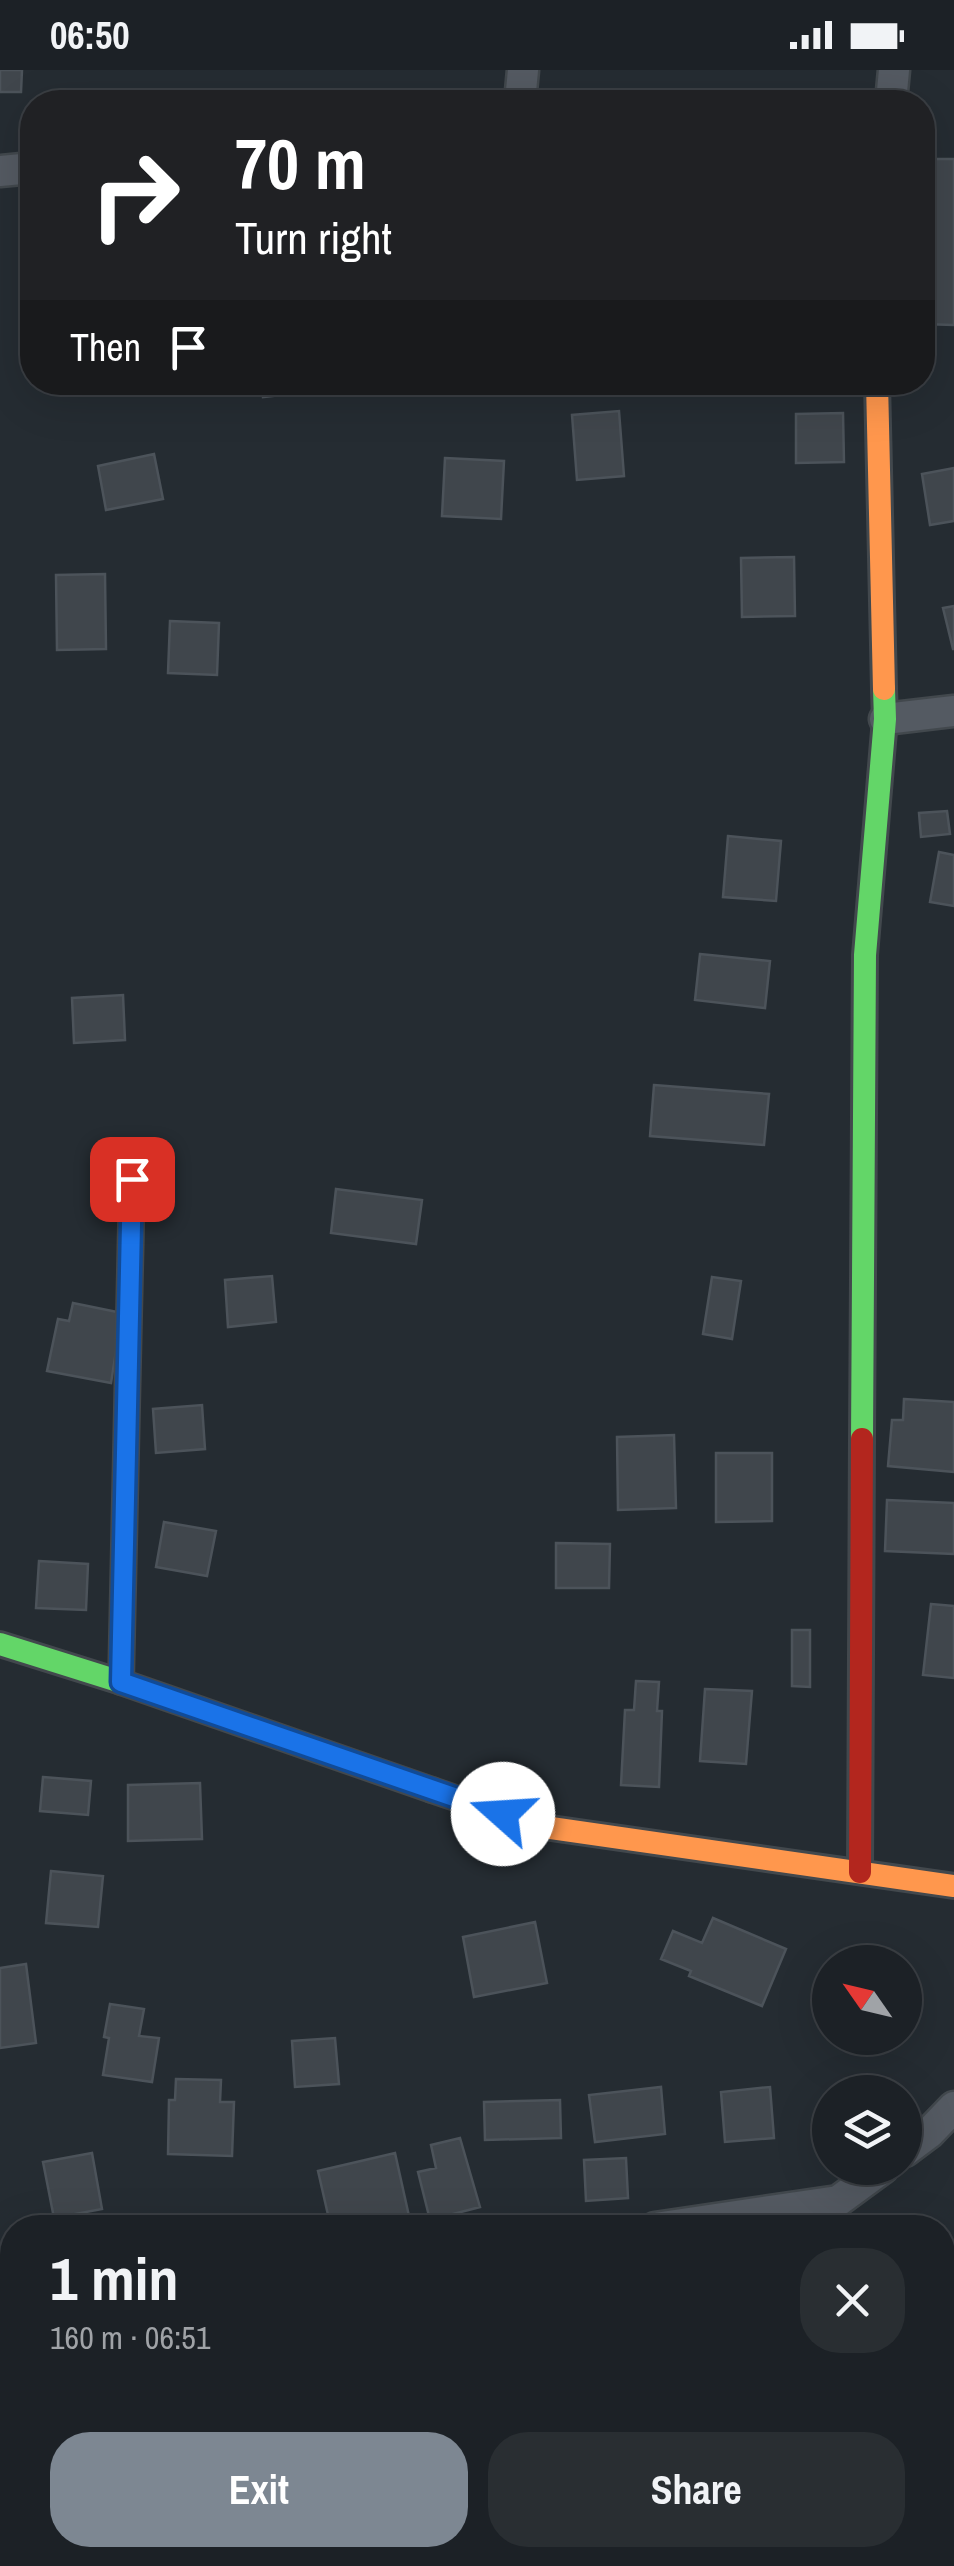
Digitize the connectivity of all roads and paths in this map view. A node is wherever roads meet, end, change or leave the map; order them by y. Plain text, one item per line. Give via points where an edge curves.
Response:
1 (877, 395) edge
2 (954, 711) edge
3 (885, 719) junction
4 (132, 1179) dead end
5 (0, 1644) edge
6 (121, 1682) junction
7 (860, 1872) junction
8 (954, 1886) edge
9 (954, 2107) edge
10 (922, 2138) edge
11 (860, 2185) edge
12 (743, 2215) edge

1 - 3 street
2 - 3 street
3 - 7 street via 865,955
4 - 6 street
5 - 6 street
6 - 7 street via 538,1826
7 - 8 street
9 - 10 street
11 - 12 street via 838,2201

